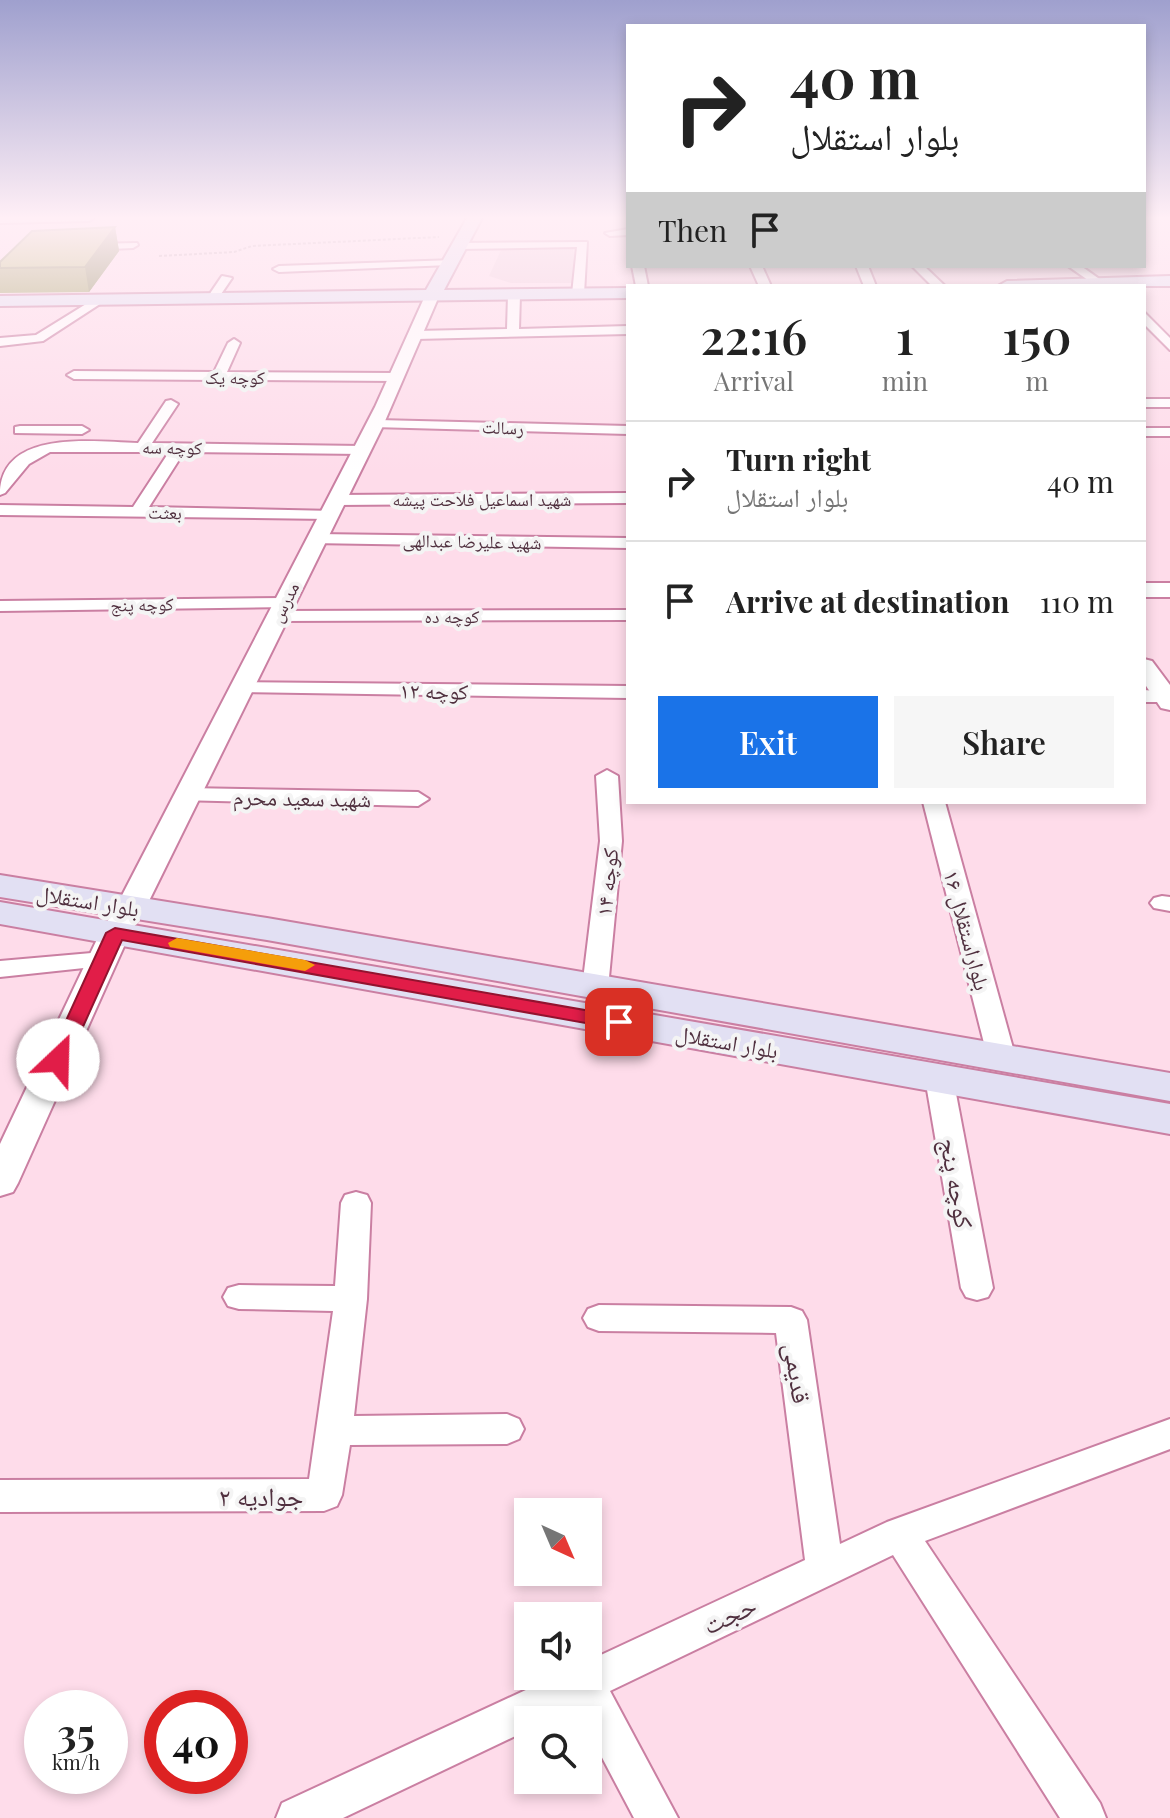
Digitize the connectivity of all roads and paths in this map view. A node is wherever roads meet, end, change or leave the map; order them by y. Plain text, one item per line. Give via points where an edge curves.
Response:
1 (95, 303) edge
2 (429, 303) edge
3 (514, 303) edge
4 (1146, 318) edge
5 (626, 330) edge
6 (513, 333) junction
7 (416, 335) junction
8 (0, 342) edge
9 (234, 343) dead end
10 (1170, 346) edge
11 (74, 375) dead end
12 (218, 377) junction
13 (396, 377) junction
14 (1146, 403) edge
15 (171, 404) dead end
16 (1167, 407) edge
17 (378, 424) junction
18 (20, 430) dead end
19 (93, 430) dead end
20 (626, 430) edge
21 (1146, 432) edge
22 (1170, 432) edge
23 (143, 446) junction
24 (180, 447) junction
25 (362, 450) junction
26 (0, 490) edge
27 (626, 498) edge
28 (333, 507) junction
29 (0, 510) edge
30 (138, 511) junction
31 (316, 539) junction
32 (626, 543) edge
33 (1146, 590) edge
34 (1170, 590) edge
35 (0, 606) edge
36 (280, 610) junction
37 (626, 615) edge
38 (1146, 670) edge
39 (240, 688) junction
40 (626, 692) edge
41 (1160, 699) edge
42 (607, 776) dead end
43 (187, 795) junction
44 (418, 799) dead end
45 (935, 804) edge
46 (0, 886) edge
47 (0, 913) edge
48 (117, 934) junction
49 (0, 969) edge
50 (595, 988) junction
51 (1002, 1059) junction
52 (939, 1078) junction
53 (1170, 1087) edge
54 (1170, 1119) edge
55 (0, 1183) edge
56 (356, 1203) dead end
57 (977, 1288) dead end
58 (239, 1297) dead end
59 (351, 1299) junction
60 (599, 1318) dead end
61 (507, 1429) dead end
62 (337, 1431) junction
63 (1170, 1434) edge
64 (0, 1496) edge
65 (900, 1534) junction
66 (825, 1569) junction
67 (602, 1674) edge
68 (569, 1690) edge
69 (588, 1690) edge
70 (297, 1818) edge
71 (657, 1818) edge
72 (1085, 1818) edge

1 - 8 street via 39,338
2 - 7 street, مدرس
3 - 6 street
4 - 10 street
5 - 6 street
6 - 7 street
7 - 13 street, مدرس
9 - 12 street
11 - 12 street, کوچه یک
12 - 13 street, کوچه یک
13 - 17 street, مدرس
14 - 16 street
15 - 23 street via 144,431
17 - 20 street, رسالت
17 - 25 street, مدرس
18 - 19 street
21 - 22 street
23 - 24 street, کوچه سه
23 - 26 street, کوچه سه via 37,449
24 - 25 street, کوچه سه
24 - 30 street
25 - 28 street, مدرس
27 - 28 street, شهید اسماعیل فلاحت پیشه
28 - 30 street, بعثت
28 - 31 street, مدرس
29 - 30 street, بعثت
31 - 32 street, شهید علیرضا عبدالهی
31 - 36 street, مدرس
33 - 34 street
35 - 36 street, کوچه پنج
36 - 37 street, کوچه ده
36 - 39 street, مدرس
38 - 41 street
39 - 40 street, کوچه ۱۲
39 - 43 street, مدرس
42 - 50 street, کوچه ۱۴ via 611,841
43 - 44 street, شهید سعید محرم
43 - 48 street, مدرس
45 - 51 street, بلواراستقلال ۱۶
46 - 48 main road, بلوار استقلال
47 - 48 main road, بلوار استقلال
48 - 49 street
48 - 50 main road, بلوار استقلال
48 - 52 main road, بلوار استقلال
48 - 55 street, مدرس
50 - 51 main road, بلوار استقلال
51 - 53 main road, بلوار استقلال
52 - 54 main road, بلوار استقلال
52 - 57 street, کوچه پنج
56 - 59 street, جوادیه ۲
58 - 59 street
59 - 62 street, جوادیه ۲
60 - 66 street, قدیمی via 791,1320
61 - 62 street
62 - 64 street, جوادیه ۲ via 324,1495
63 - 65 street, حجت
65 - 66 street, حجت
65 - 72 street
66 - 67 street, حجت
68 - 70 street, حجت
69 - 71 street

